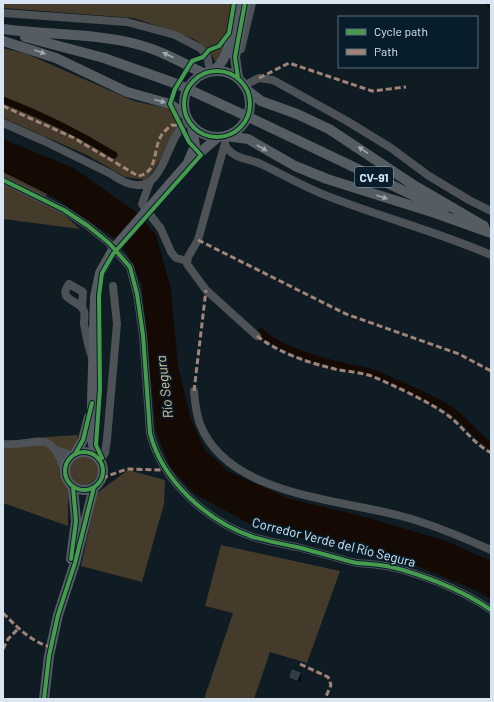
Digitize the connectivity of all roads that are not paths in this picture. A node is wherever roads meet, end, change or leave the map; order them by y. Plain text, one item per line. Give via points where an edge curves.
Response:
1 (237, 3) edge
2 (245, 3) edge
3 (252, 3) edge
4 (3, 13) edge
5 (3, 29) edge
6 (3, 33) edge
7 (3, 41) edge
8 (210, 71) junction
9 (237, 72) junction
10 (246, 88) junction
11 (188, 121) junction
12 (3, 123) edge
13 (223, 139) junction
14 (188, 163) junction
15 (3, 180) edge
16 (150, 182) junction
17 (491, 211) edge
18 (491, 232) edge
19 (491, 255) edge
20 (187, 261) junction
21 (113, 286) dead end
22 (82, 308) dead end
23 (257, 336) dead end
24 (94, 359) junction
25 (194, 391) dead end
26 (92, 403) junction
27 (3, 444) edge
28 (56, 450) junction
29 (74, 454) junction
30 (98, 458) junction
31 (64, 469) junction
32 (73, 487) junction
33 (94, 487) junction
34 (491, 550) edge
35 (71, 573) junction
36 (491, 610) edge
37 (44, 699) edge

1 - 8 main road via 228,51 224,60
2 - 9 main road via 235,57
3 - 9 street
4 - 8 street via 127,22 168,33 200,48 207,56
8 -> 5 main road via 137,44
6 - 18 main road, CV-91, bridge via 78,50 177,84
7 -> 11 main road via 56,58 127,92 170,104
8 - 9 main road
8 - 11 main road via 190,83 186,90 184,98
9 - 10 main road
10 - 13 main road via 250,107 247,118 240,128
10 - 17 street via 259,78 273,80 347,121 391,148 429,176
18 -> 10 main road via 329,129 261,101
11 - 13 main road via 204,134
11 - 14 main road via 195,146
11 - 16 street via 180,129 162,166
12 - 16 street via 44,140 120,181 140,184
13 - 14 main road
13 -> 18 main road via 248,139 295,166 321,177
13 - 19 street via 229,152 236,157 262,165 309,189 443,235
13 - 20 street via 198,240
14 - 24 main road, bridge via 114,248 105,262 97,284
15 - 36 street, Corredor Verde del Río Segura via 64,210 88,226 109,243 130,267 143,336 153,444 164,468 179,487 198,504 253,537 352,562 402,570 440,584
16 - 20 street via 142,204 161,229 171,252 176,258
20 - 23 street via 189,268 206,290
21 - 30 street via 117,324 107,439 105,453
22 - 24 street via 89,349
24 - 26 main road
25 - 34 street via 200,424 223,457 243,473 292,492 401,516 456,534
26 - 29 main road via 83,440
26 - 30 main road via 93,444
27 - 28 street via 44,441
28 - 29 street
28 - 31 street
29 - 30 main road via 83,451
29 - 31 main road via 68,459
30 - 33 main road via 103,474 100,482
31 - 32 main road via 66,480
32 - 33 main road via 84,490
32 - 35 main road via 76,521 70,561
33 - 35 main road
35 - 37 main road via 49,656

